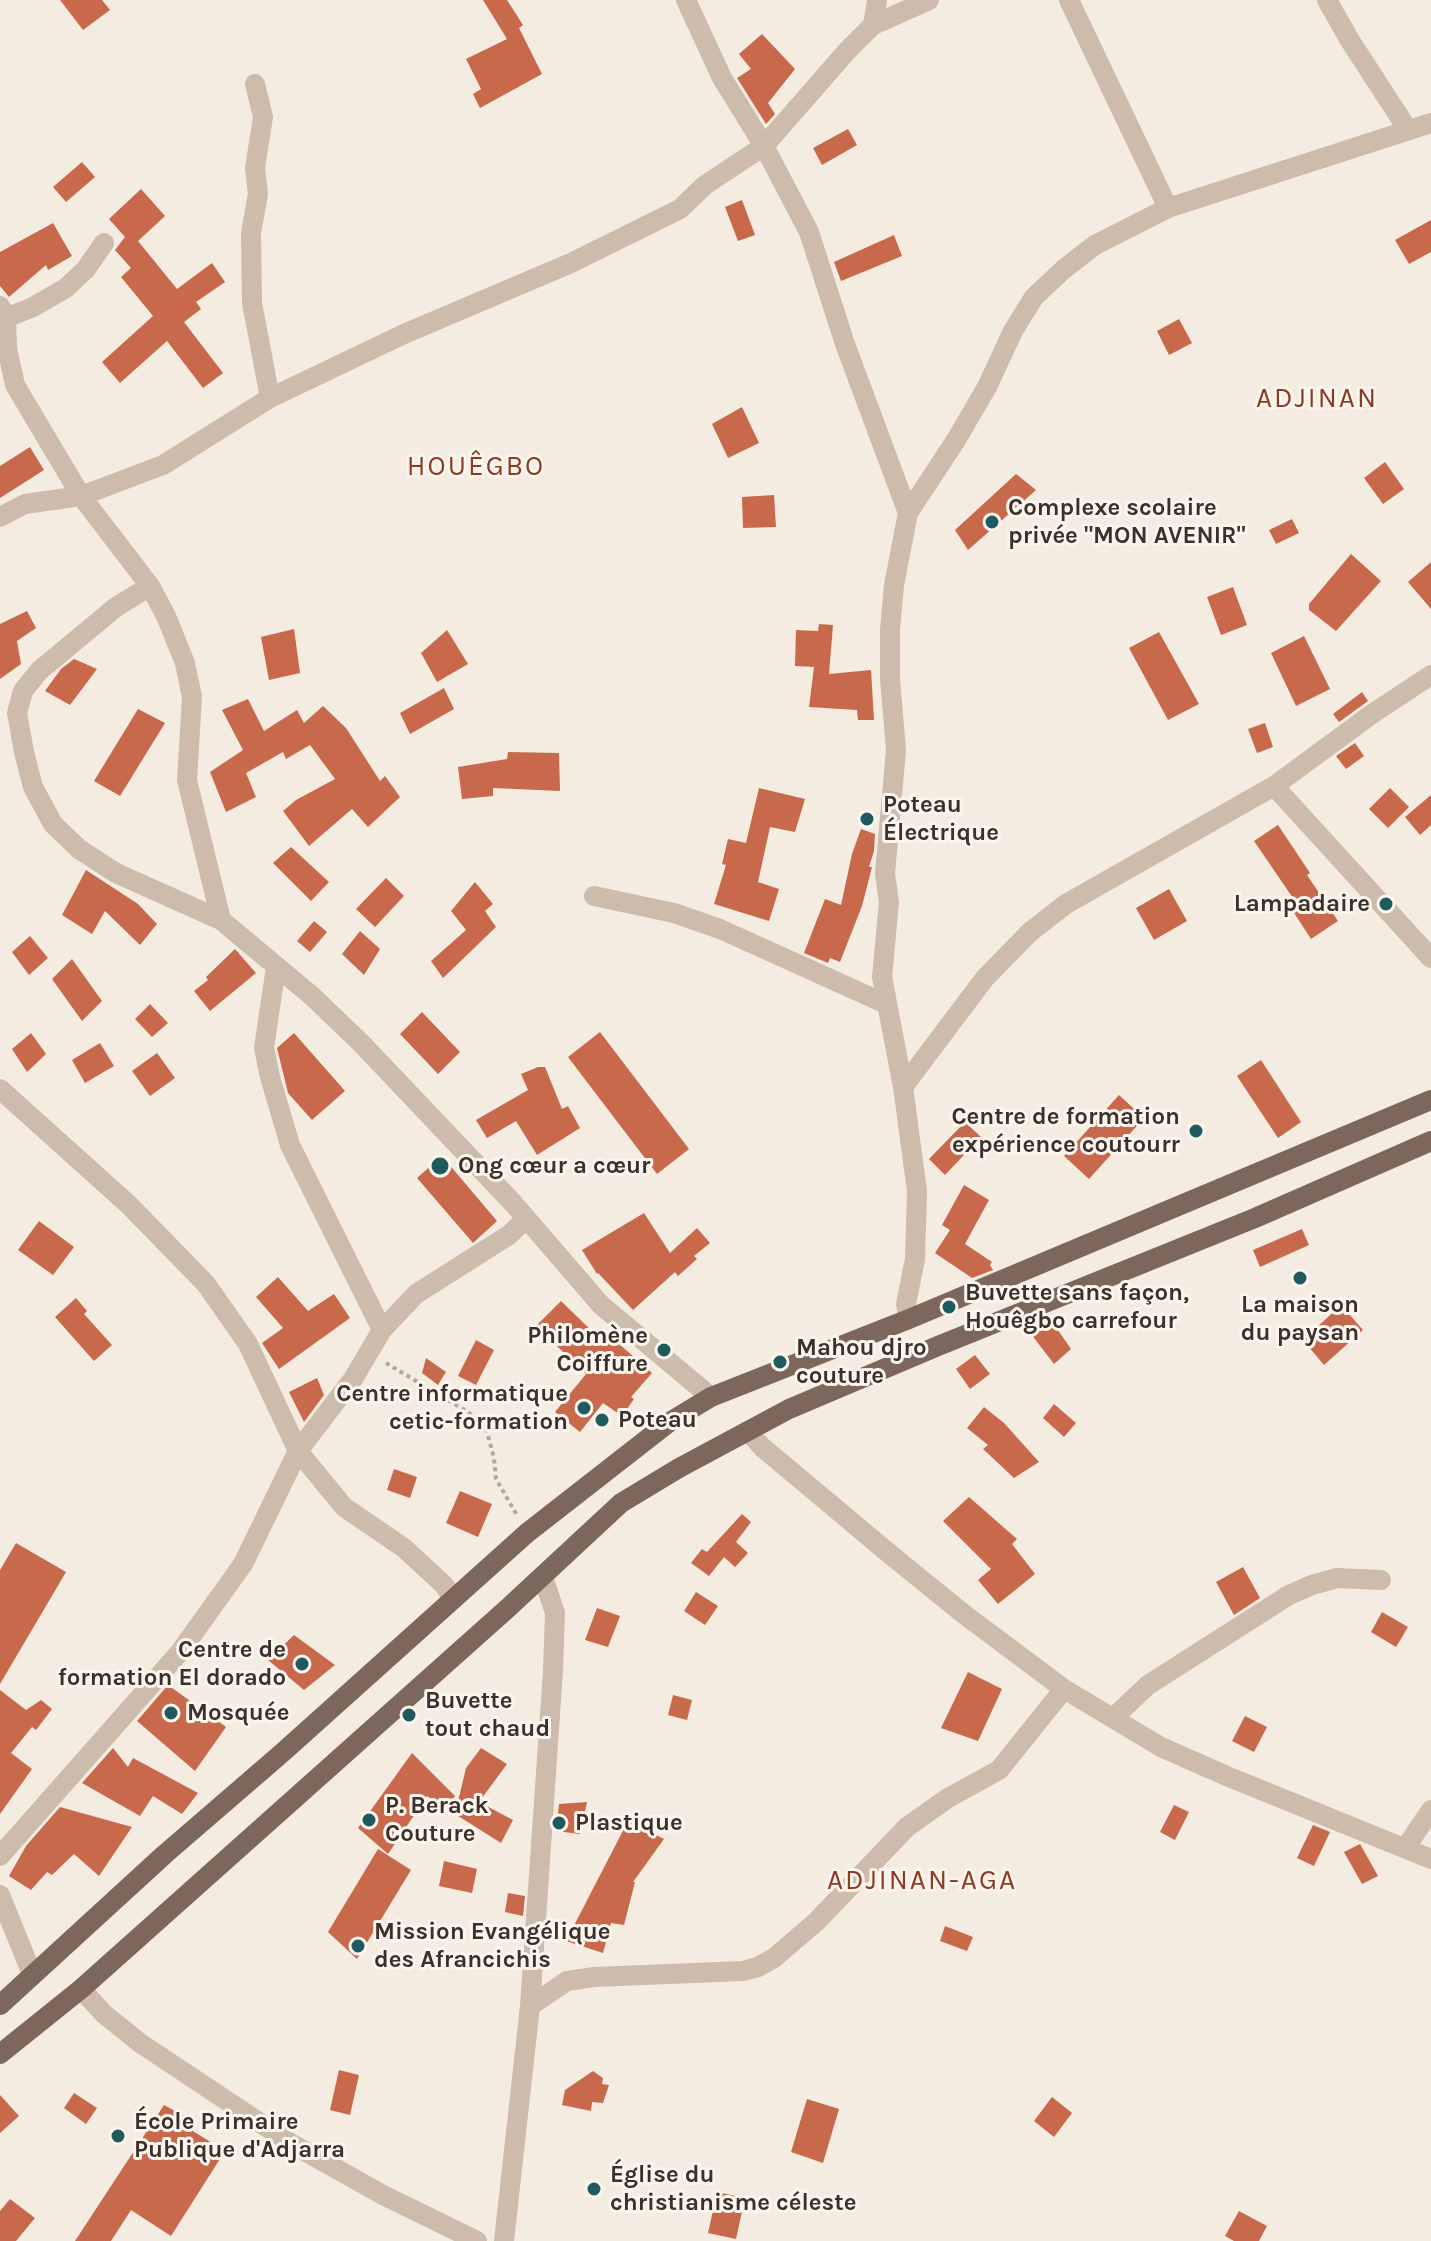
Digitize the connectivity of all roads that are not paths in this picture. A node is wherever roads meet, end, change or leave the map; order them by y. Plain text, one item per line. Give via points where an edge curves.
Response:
1 (686, 0) edge
2 (877, 0) edge
3 (929, 0) edge
4 (1069, 0) edge
5 (1327, 0) edge
6 (873, 25) junction
7 (255, 84) dead end
8 (1431, 123) edge
9 (1408, 130) junction
10 (764, 146) junction
11 (1168, 208) junction
12 (104, 243) dead end
13 (3, 312) edge
14 (270, 398) junction
15 (81, 496) junction
16 (908, 513) junction
17 (0, 517) edge
18 (150, 586) junction
19 (1431, 675) edge
20 (1274, 786) junction
21 (594, 896) dead end
22 (221, 920) junction
23 (1431, 958) edge
24 (276, 967) junction
25 (886, 1004) junction
26 (903, 1087) junction
27 (0, 1089) edge
28 (1431, 1100) edge
29 (1431, 1141) edge
30 (526, 1219) junction
31 (909, 1319) junction
32 (382, 1330) junction
33 (711, 1397) junction
34 (748, 1431) junction
35 (298, 1451) junction
36 (543, 1577) junction
37 (1381, 1580) dead end
38 (453, 1598) junction
39 (1064, 1689) junction
40 (1113, 1718) junction
41 (1431, 1810) edge
42 (1406, 1847) junction
43 (0, 1856) edge
44 (1431, 1859) edge
45 (0, 1895) edge
46 (32, 1974) junction
47 (81, 1989) junction
48 (0, 2005) edge
49 (530, 2006) junction
50 (0, 2054) edge
51 (477, 2241) edge
52 (504, 2241) edge

1 - 10 street via 722,78
2 - 6 street
3 - 6 street
4 - 11 street
5 - 9 street
6 - 10 street
7 - 14 street via 263,117 251,233 252,303
8 - 9 street
9 - 11 street
10 - 14 street via 705,185 680,209
10 - 16 street via 809,232
11 - 16 street via 1095,245 1034,297 987,387
12 - 13 street via 66,288 33,307
13 - 15 street via 15,385
14 - 15 street via 163,465
15 - 17 street via 25,504
15 - 18 street
16 - 25 street via 890,630 896,750 885,874
18 - 22 street via 185,663 192,697 187,780
18 - 22 street via 116,607 39,671 23,691 17,713 24,752 33,787 53,824 79,849 116,873
19 - 20 street
20 - 23 street
20 - 26 street via 1066,904 1030,932 985,978
21 - 25 street via 720,929
22 - 24 street
24 - 30 street via 361,1043
24 - 32 street via 264,1048 270,1077 290,1145
25 - 26 street
26 - 31 street via 917,1191
27 - 35 street via 129,1205 206,1284 248,1344
28 - 31 main road
29 - 34 main road via 789,1409
30 - 32 street via 416,1294
30 - 33 street via 601,1305
31 - 33 main road
32 - 35 street via 353,1379
33 - 38 main road via 635,1446
34 - 36 main road via 621,1503
34 - 39 street via 953,1605
35 - 38 street via 344,1507 404,1548
35 - 43 street via 243,1564 180,1652
36 - 47 main road
36 - 49 street via 555,1613
37 - 40 street via 1337,1578 1289,1595 1148,1685
38 - 46 main road
39 - 40 street
39 - 49 street via 999,1770 916,1819 774,1958 743,1971 567,1981
40 - 42 street via 1161,1747 1229,1777
41 - 42 street
42 - 44 street
45 - 46 street
46 - 48 main road
47 - 50 main road
47 - 51 street via 140,2043 292,2144
49 - 52 street

